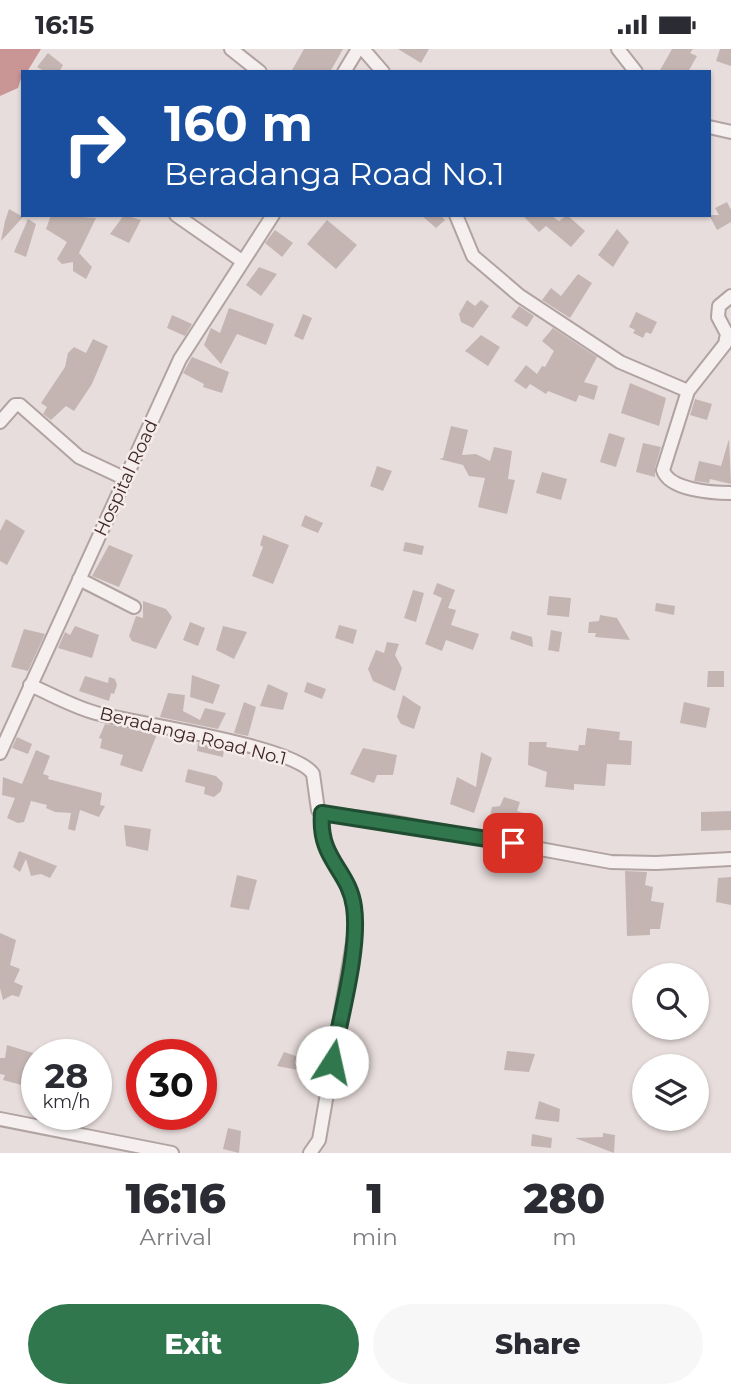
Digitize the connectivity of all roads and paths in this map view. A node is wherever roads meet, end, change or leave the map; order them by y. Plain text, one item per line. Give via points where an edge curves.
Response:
1 (231, 49) edge
2 (358, 49) edge
3 (363, 49) edge
4 (618, 49) edge
5 (257, 70) edge
6 (345, 70) edge
7 (381, 70) edge
8 (634, 70) edge
9 (711, 127) edge
10 (731, 132) edge
11 (179, 217) edge
12 (272, 217) edge
13 (457, 217) edge
14 (242, 261) junction
15 (731, 296) edge
16 (688, 391) junction
17 (0, 422) edge
18 (125, 479) junction
19 (731, 493) edge
20 (79, 579) junction
21 (134, 607) dead end
22 (30, 685) junction
23 (0, 753) edge
24 (322, 813) junction
25 (731, 859) edge
26 (0, 1119) edge
27 (172, 1153) edge
28 (310, 1153) edge

1 - 5 street
2 - 6 street
3 - 7 street
4 - 8 street
9 - 10 street
11 - 14 street
12 - 14 street, Hospital Road
13 - 16 street via 473,256 520,296 620,362
14 - 18 street, Hospital Road via 180,359
15 - 16 street via 719,306 718,317 727,334 725,344
16 - 19 street via 665,476 677,484
17 - 18 street via 20,405 79,457
18 - 20 street, Hospital Road
20 - 21 street
20 - 22 street, Hospital Road
22 - 23 street, Hospital Road
22 - 24 street, Beradanga Road No.1 via 97,714 262,750 298,763 313,774
24 - 25 street via 611,862
24 - 28 street, Beradanga Road No.1 via 324,847 354,905 355,931 319,1140
26 - 27 street

